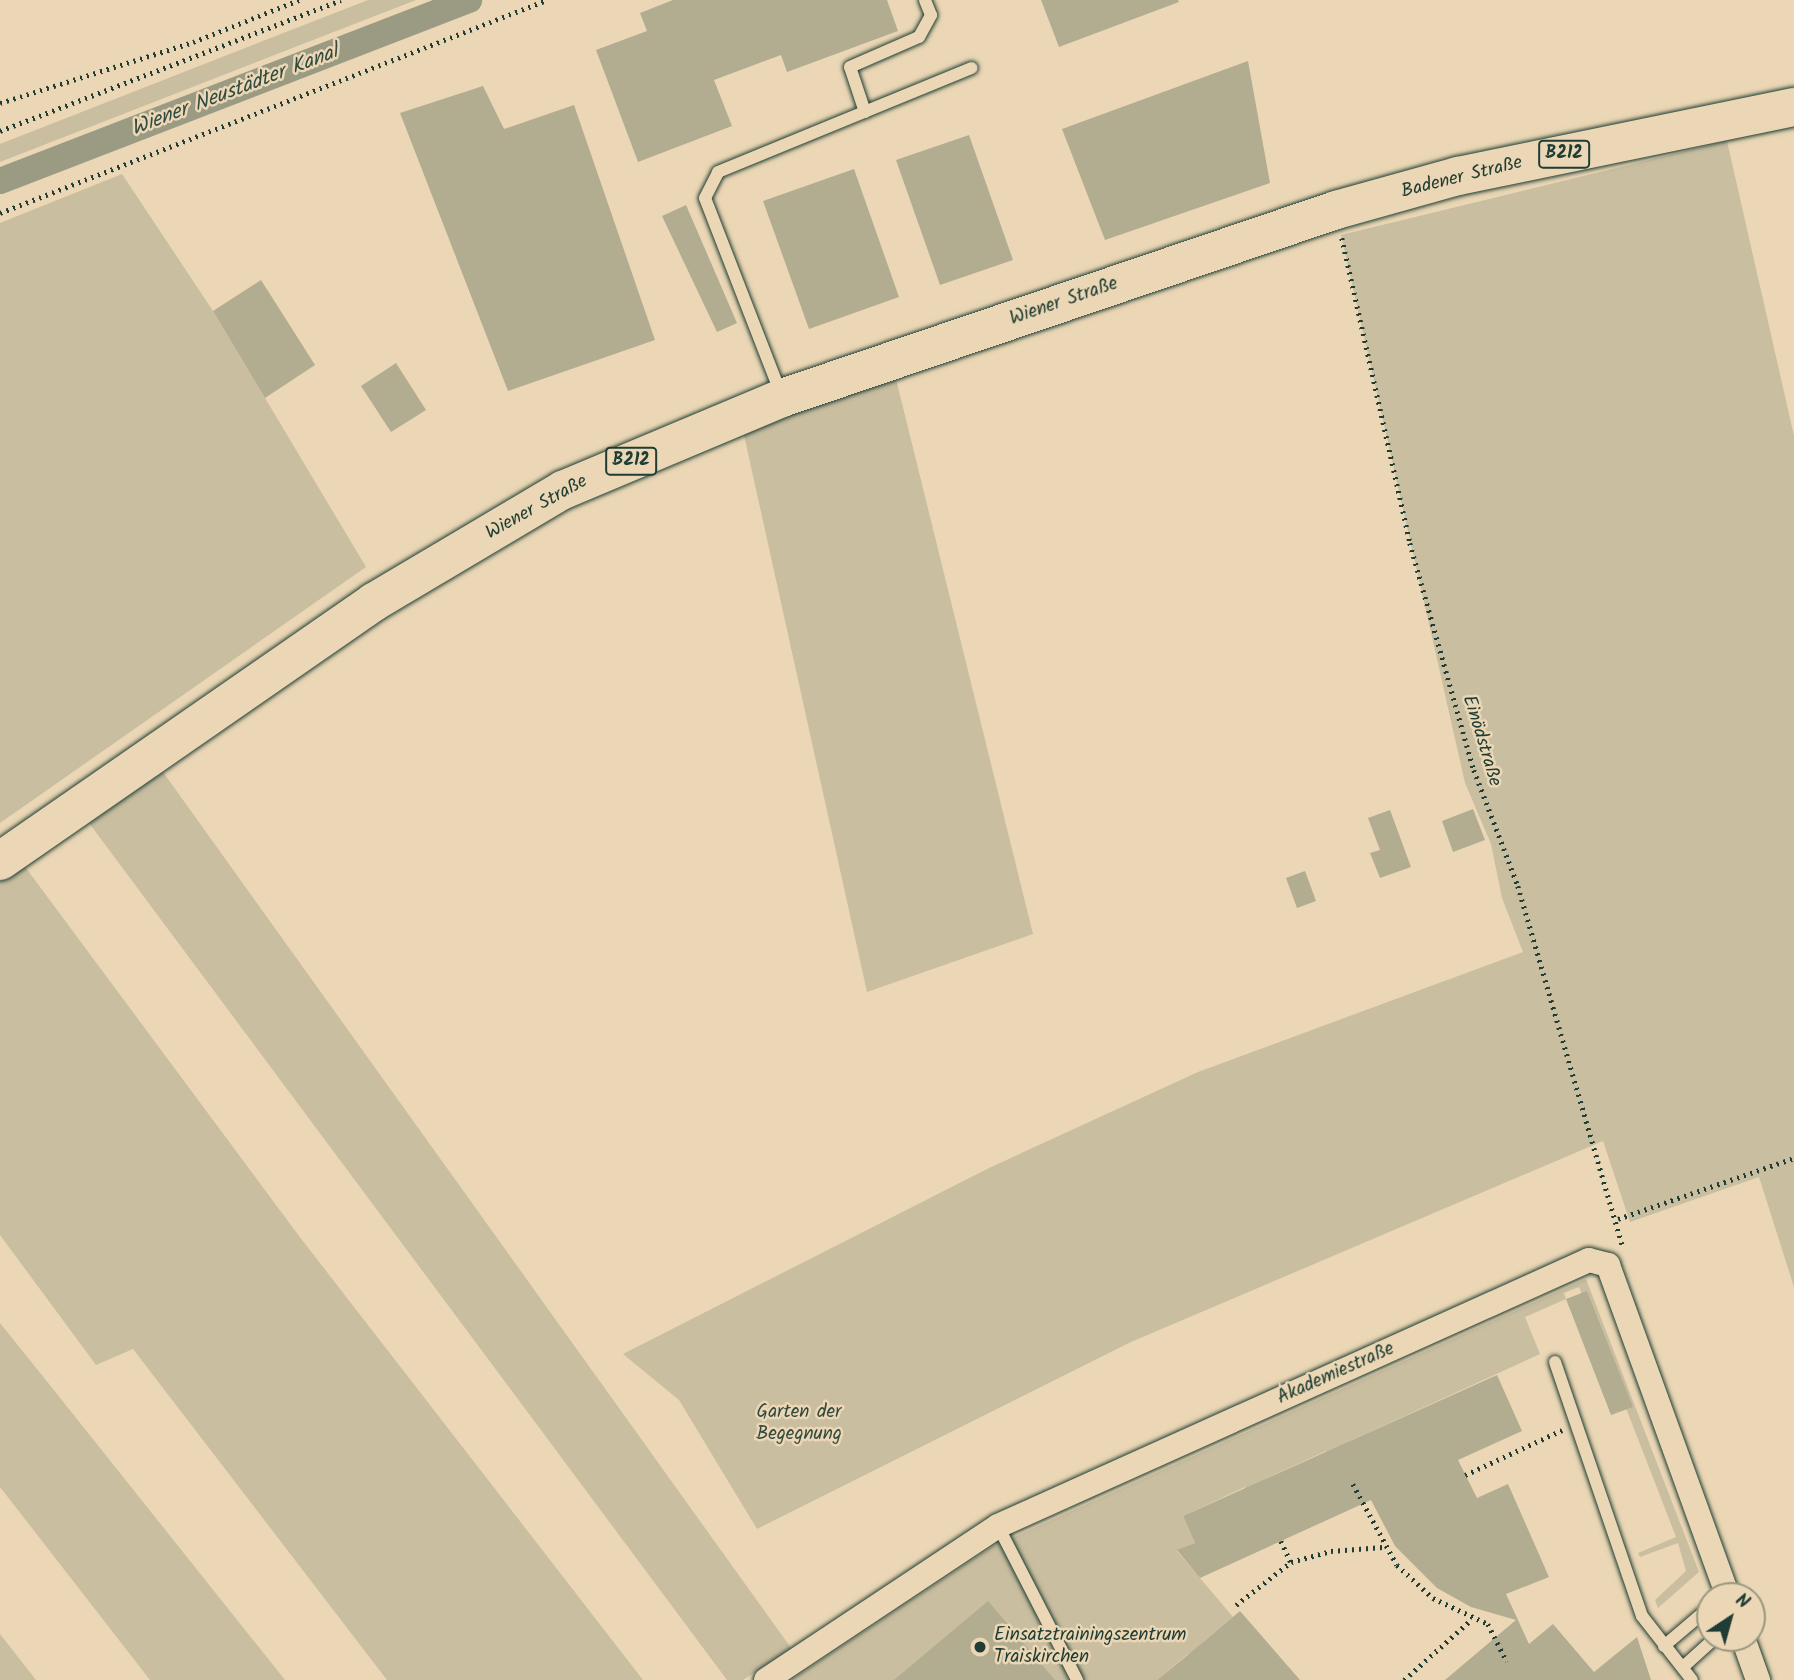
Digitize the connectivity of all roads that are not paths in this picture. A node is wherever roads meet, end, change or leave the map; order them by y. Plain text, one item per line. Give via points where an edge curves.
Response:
1 (925, 0) edge
2 (971, 68) dead end
3 (1794, 107) edge
4 (865, 112) junction
5 (1336, 210) joint
6 (782, 398) junction
7 (0, 861) edge
8 (1555, 1362) dead end
9 (998, 1526) junction
10 (1723, 1582) edge
11 (1696, 1619) edge
12 (1664, 1646) junction
13 (1700, 1652) edge
14 (1748, 1652) edge
15 (1683, 1667) junction
16 (766, 1680) edge
17 (1077, 1680) edge
18 (1692, 1680) edge
19 (1759, 1680) edge

1 - 4 lane via 930,15 919,37 850,67
2 - 4 lane
3 - 5 main road, Badener Straße / B212 via 1458,176
4 - 6 lane via 718,172 705,198
5 - 6 main road, Wiener Straße / B212
6 - 7 main road, Wiener Straße / B212 via 563,490 374,602
8 - 12 lane via 1623,1570 1642,1616
9 - 10 street, Akademiestraße via 1589,1260 1608,1265
9 - 16 street, Akademiestraße
9 - 17 lane
11 - 12 lane
12 - 15 lane
13 - 15 lane
14 - 19 street
15 - 18 lane

